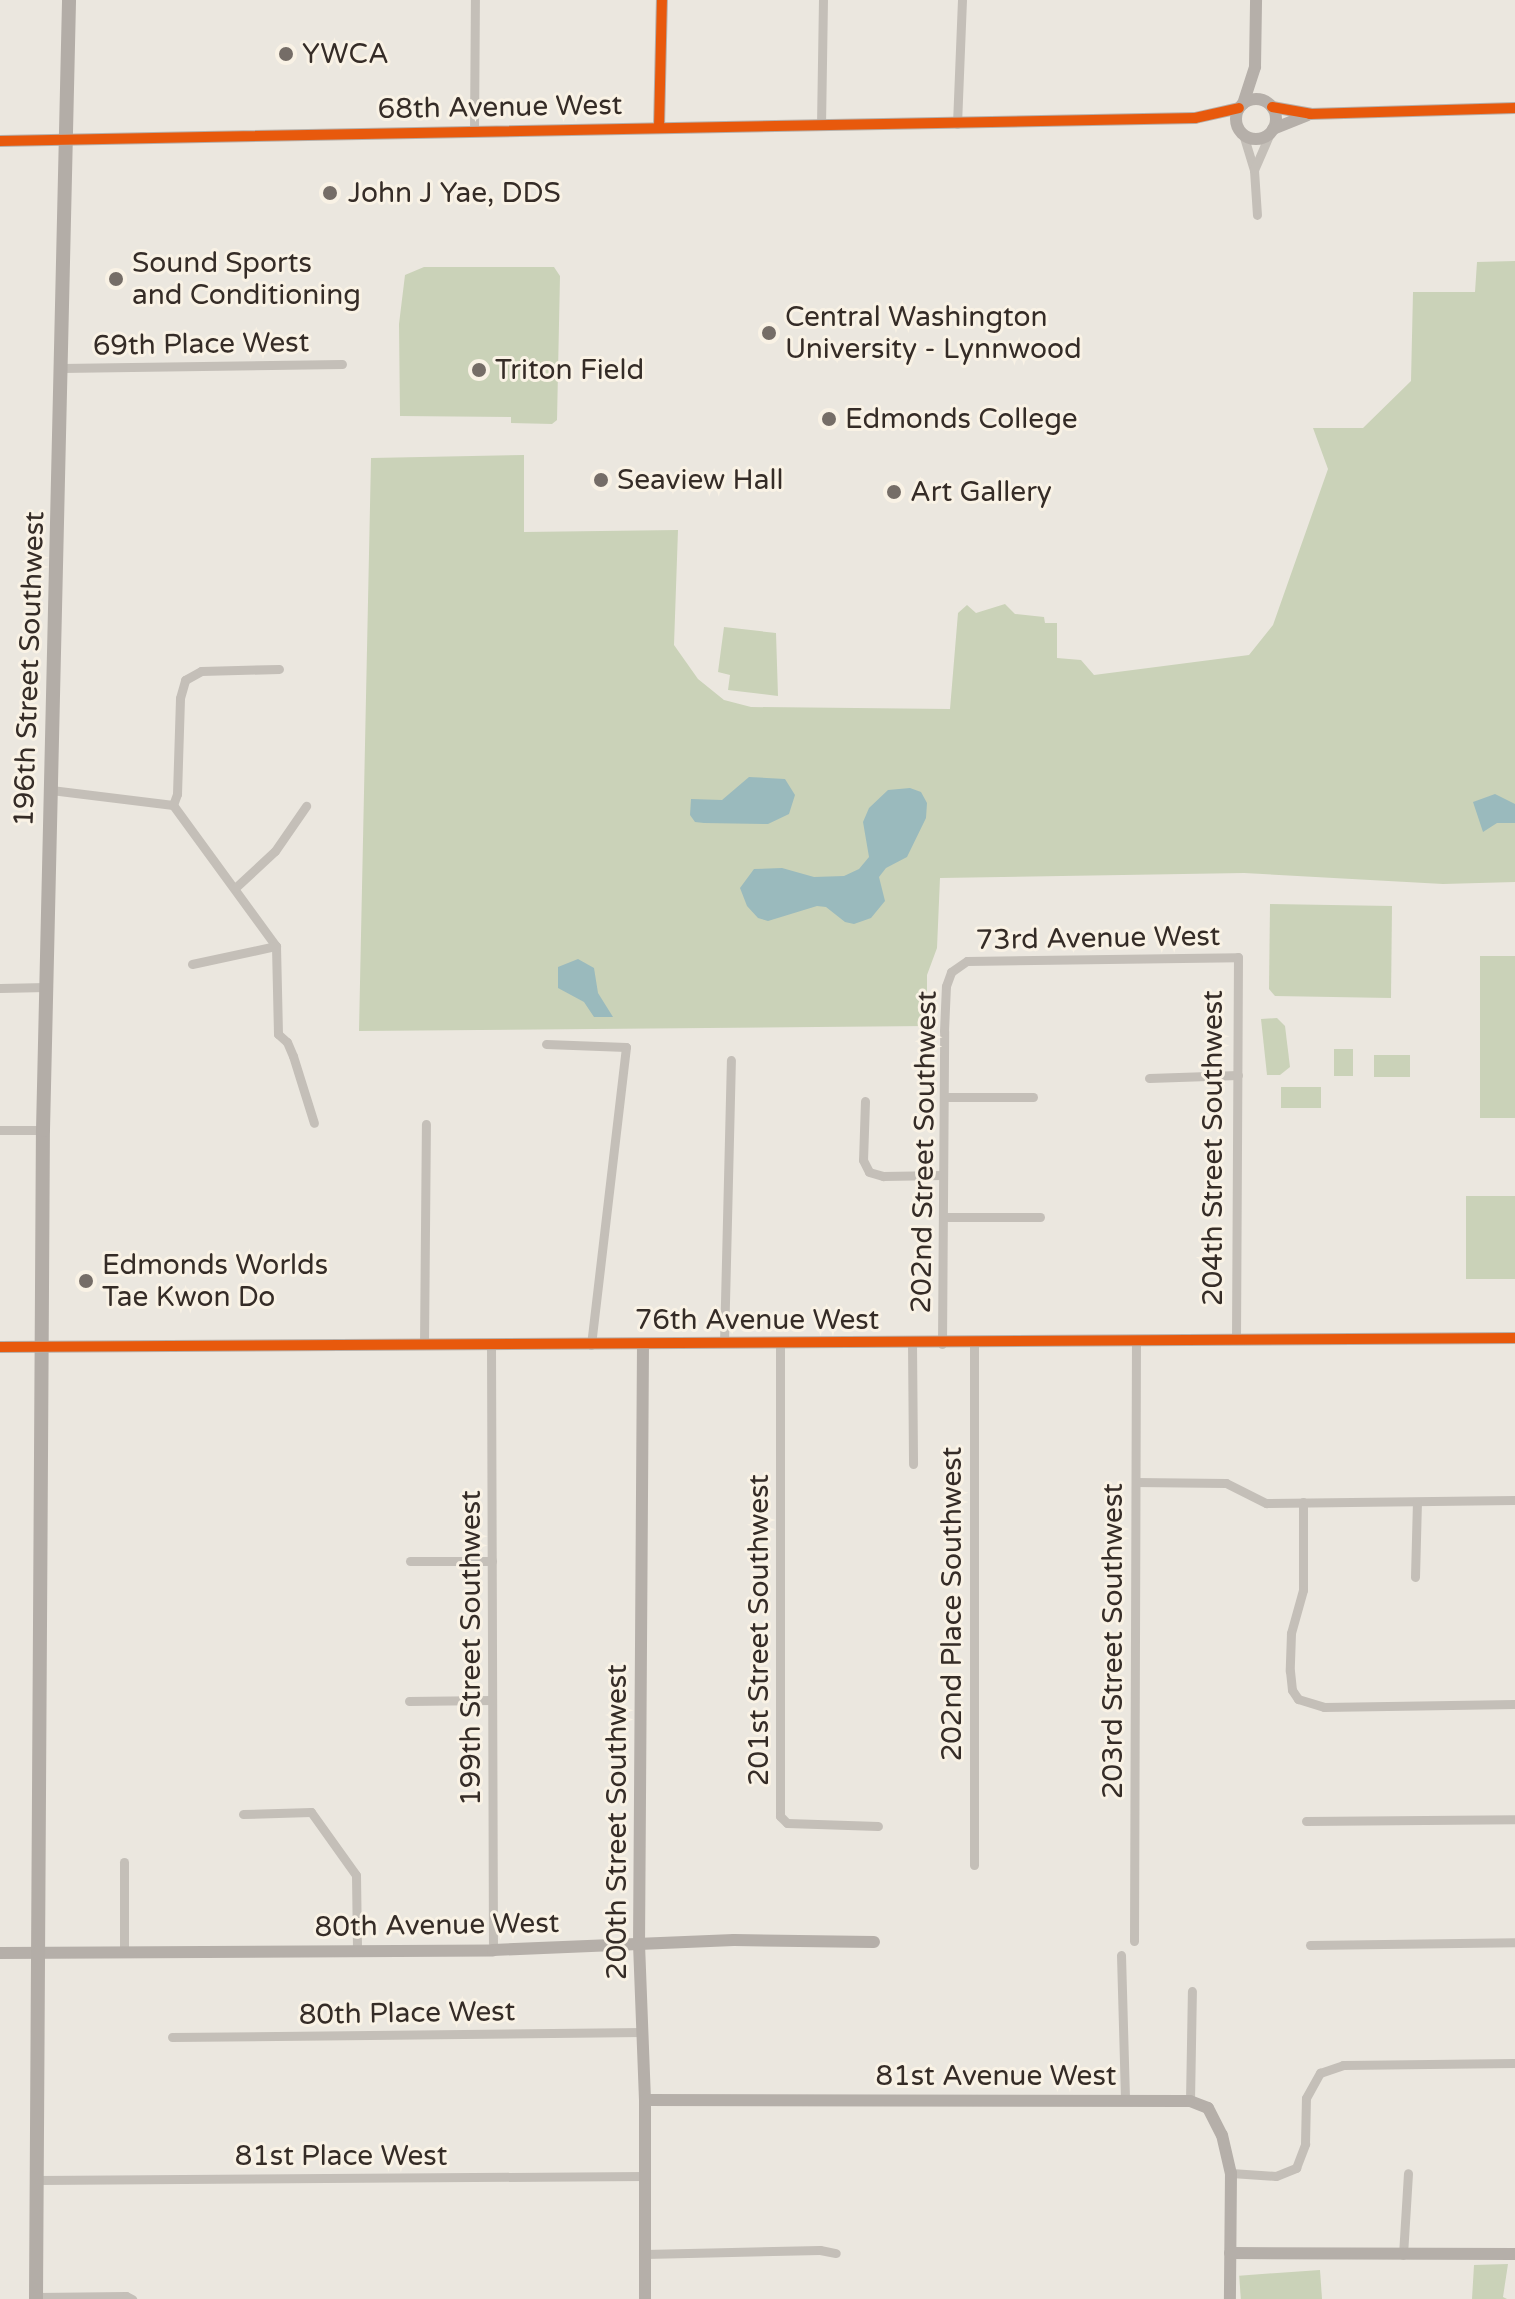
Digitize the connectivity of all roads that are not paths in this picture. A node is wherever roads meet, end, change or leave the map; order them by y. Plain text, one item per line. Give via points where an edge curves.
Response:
1 (69, 0) edge
2 (476, 0) edge
3 (662, 0) edge
4 (823, 0) edge
5 (962, 0) edge
6 (1256, 0) edge
7 (1255, 67) junction
8 (1270, 105) junction
9 (1241, 106) junction
10 (1515, 108) edge
11 (1310, 114) junction
12 (1195, 118) junction
13 (957, 124) junction
14 (821, 126) junction
15 (659, 128) junction
16 (1272, 131) junction
17 (474, 132) junction
18 (1241, 132) junction
19 (67, 140) junction
20 (0, 141) edge
21 (1254, 170) junction
22 (1257, 215) dead end
23 (342, 364) dead end
24 (61, 368) junction
25 (279, 669) dead end
26 (51, 790) junction
27 (173, 805) junction
28 (306, 806) dead end
29 (235, 888) junction
30 (276, 946) junction
31 (1238, 957) joint
32 (192, 964) dead end
33 (959, 965) joint
34 (46, 987) junction
35 (0, 988) edge
36 (546, 1044) dead end
37 (731, 1060) dead end
38 (1238, 1075) junction
39 (1149, 1078) dead end
40 (944, 1097) junction
41 (1033, 1097) dead end
42 (865, 1101) dead end
43 (314, 1123) dead end
44 (426, 1124) dead end
45 (0, 1130) edge
46 (43, 1130) junction
47 (943, 1175) junction
48 (943, 1217) junction
49 (1040, 1217) dead end
50 (1515, 1338) edge
51 (1236, 1339) junction
52 (1136, 1341) junction
53 (724, 1343) junction
54 (780, 1343) junction
55 (643, 1344) junction
56 (912, 1344) junction
57 (942, 1344) junction
58 (974, 1344) junction
59 (424, 1345) junction
60 (591, 1345) junction
61 (491, 1346) junction
62 (0, 1347) edge
63 (42, 1347) junction
64 (913, 1464) dead end
65 (1136, 1482) junction
66 (1515, 1500) edge
67 (1303, 1502) junction
68 (1417, 1502) junction
69 (410, 1561) dead end
70 (492, 1561) junction
71 (1415, 1577) dead end
72 (492, 1700) junction
73 (409, 1701) dead end
74 (1515, 1704) edge
75 (243, 1814) dead end
76 (1515, 1819) edge
77 (1306, 1821) dead end
78 (878, 1826) dead end
79 (124, 1862) dead end
80 (974, 1865) dead end
81 (1134, 1941) dead end
82 (874, 1942) dead end
83 (1515, 1942) edge
84 (639, 1944) junction
85 (1310, 1945) dead end
86 (493, 1950) junction
87 (357, 1951) junction
88 (0, 1953) edge
89 (38, 1953) junction
90 (124, 1953) junction
91 (1121, 1955) dead end
92 (1192, 1991) dead end
93 (642, 2032) junction
94 (172, 2037) dead end
95 (1515, 2063) edge
96 (645, 2100) junction
97 (1125, 2100) junction
98 (1190, 2101) junction
99 (1231, 2173) junction
100 (1408, 2173) dead end
101 (645, 2176) junction
102 (38, 2180) junction
103 (836, 2253) dead end
104 (1230, 2253) junction
105 (645, 2254) junction
106 (1515, 2254) edge
107 (1403, 2255) junction
108 (36, 2298) edge
109 (132, 2299) edge
110 (645, 2299) edge
111 (1230, 2299) edge

1 - 19 main road, 196th Street Southwest
2 - 17 street
3 - 15 street
4 - 14 street
5 - 13 street
6 - 7 street
7 - 8 street
7 - 9 street
8 - 9 street via 1253,99
8 - 11 street
8 - 16 street via 1276,118
9 - 12 street, 68th Avenue West
9 - 18 street via 1236,119
10 - 11 street
11 - 16 street
12 - 13 street, 68th Avenue West
12 - 18 street, 68th Avenue West
13 - 14 street, 68th Avenue West
14 - 15 street, 68th Avenue West
15 - 17 street, 68th Avenue West
16 - 18 street via 1254,139
16 - 21 street
17 - 19 street, 68th Avenue West
18 - 21 street
19 - 20 street, 68th Avenue West
19 - 24 main road, 196th Street Southwest
21 - 22 street
23 - 24 street, 69th Place West
24 - 26 main road, 196th Street Southwest
25 - 27 street via 201,671 185,680
26 - 27 street
26 - 34 main road, 196th Street Southwest
27 - 29 street
28 - 29 street via 275,851
29 - 30 street
30 - 32 street
30 - 43 street via 278,1034 287,1042
31 - 33 street, 73rd Avenue West
31 - 38 street, 204th Street Southwest
33 - 40 street, 202nd Street Southwest via 946,986
34 - 35 street
34 - 46 main road, 196th Street Southwest
36 - 60 street via 626,1047
37 - 53 street
38 - 39 street
38 - 51 street, 204th Street Southwest
40 - 41 street
40 - 47 street, 202nd Street Southwest
42 - 47 street via 863,1160 869,1172
44 - 59 street
45 - 46 street
46 - 63 main road, 196th Street Southwest
47 - 48 street, 202nd Street Southwest
48 - 49 street
48 - 57 street, 202nd Street Southwest
50 - 51 street, 76th Avenue West
51 - 52 street, 76th Avenue West
52 - 58 street, 76th Avenue West
52 - 65 street, 203rd Street Southwest
53 - 54 street, 76th Avenue West
53 - 55 street, 76th Avenue West
54 - 56 street, 76th Avenue West
54 - 78 street, 201st Street Southwest via 780,1816 787,1823
55 - 60 street, 76th Avenue West
55 - 84 street, 200th Street Southwest
56 - 57 street, 76th Avenue West
56 - 64 street, 202nd Street Southwest
57 - 58 street, 76th Avenue West
58 - 80 street, 202nd Place Southwest
59 - 61 street, 76th Avenue West
59 - 63 street, 76th Avenue West
60 - 61 street, 76th Avenue West
61 - 70 street, 199th Street Southwest
62 - 63 street, 76th Avenue West
63 - 89 main road, 196th Street Southwest
65 - 67 street via 1226,1483 1266,1503
65 - 81 street, 203rd Street Southwest
66 - 68 street
67 - 68 street
67 - 74 street via 1303,1590 1290,1659 1292,1690 1298,1699 1324,1707
68 - 71 street
69 - 70 street
70 - 72 street, 199th Street Southwest
72 - 73 street
72 - 86 street, 199th Street Southwest
75 - 87 street via 311,1812 356,1875
76 - 77 street
79 - 90 street
82 - 84 street, 80th Avenue West
83 - 85 street
84 - 86 street, 80th Avenue West
84 - 93 street, 200th Street Southwest
86 - 87 street, 80th Avenue West
87 - 90 street, 80th Avenue West
88 - 89 street, 80th Avenue West
89 - 90 street, 80th Avenue West
89 - 102 main road, 196th Street Southwest
91 - 97 street
92 - 98 street
93 - 94 street, 80th Place West
93 - 96 street, 200th Street Southwest
95 - 99 street via 1343,2065 1320,2073 1306,2098 1305,2144 1296,2168 1276,2176
96 - 97 street, 81st Avenue West
96 - 101 street, 200th Street Southwest
97 - 98 street, 81st Avenue West
98 - 99 street via 1208,2108 1222,2135
99 - 104 street
100 - 107 street
101 - 102 street, 81st Place West
101 - 105 street, 200th Street Southwest
102 - 108 main road, 196th Street Southwest
103 - 105 street
104 - 107 street
104 - 111 street
105 - 110 street, 200th Street Southwest
106 - 107 street
108 - 109 street

